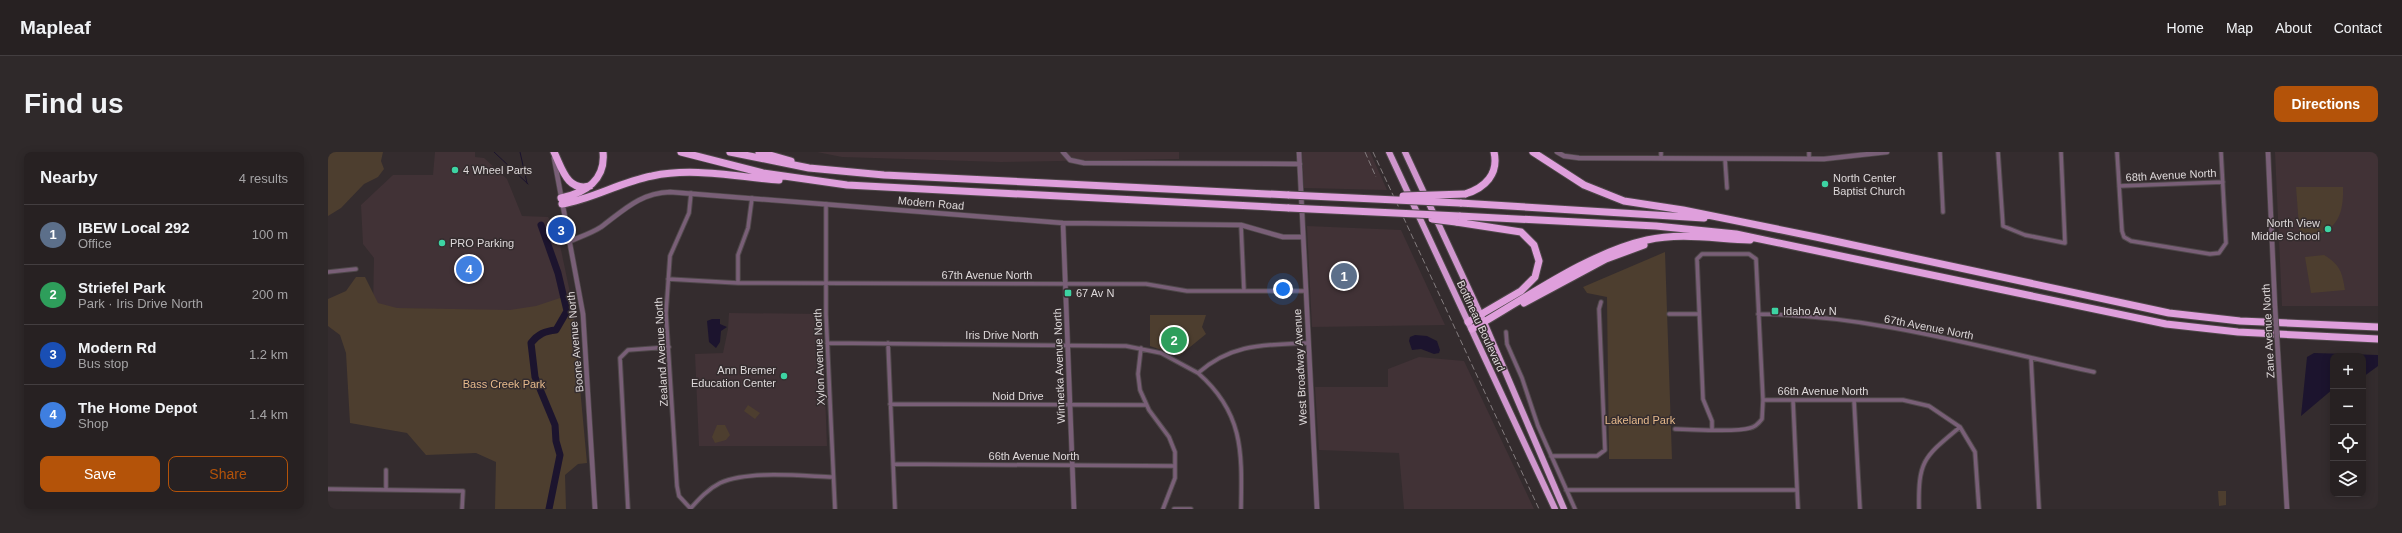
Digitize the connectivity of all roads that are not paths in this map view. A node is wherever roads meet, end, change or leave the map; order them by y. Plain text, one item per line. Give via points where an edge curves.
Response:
1 (554, 152) edge
2 (603, 152) edge
3 (681, 152) edge
4 (730, 152) edge
5 (759, 152) edge
6 (1063, 152) edge
7 (1299, 152) edge
8 (1390, 152) edge
9 (1405, 152) edge
10 (1494, 152) edge
11 (1533, 152) edge
12 (1557, 152) edge
13 (1661, 152) edge
14 (1809, 152) edge
15 (1887, 152) edge
16 (1940, 152) edge
17 (1998, 152) edge
18 (2061, 152) edge
19 (2117, 152) edge
20 (2221, 152) edge
21 (2268, 152) edge
22 (1661, 158) junction
23 (1725, 159) junction
24 (1809, 159) junction
25 (1300, 164) junction
26 (810, 168) junction
27 (2223, 182) junction
28 (593, 184) junction
29 (2119, 186) junction
30 (863, 187) junction
31 (1727, 188) dead end
32 (691, 193) junction
33 (1329, 197) junction
34 (752, 198) junction
35 (561, 201) junction
36 (826, 204) junction
37 (1943, 212) dead end
38 (1457, 219) junction
39 (1063, 223) junction
40 (1752, 224) junction
41 (1241, 225) junction
42 (1303, 237) junction
43 (570, 241) junction
44 (1776, 241) junction
45 (356, 269) dead end
46 (328, 272) edge
47 (668, 279) junction
48 (738, 283) junction
49 (826, 283) junction
50 (1065, 284) junction
51 (1244, 291) junction
52 (1305, 291) junction
53 (1601, 302) dead end
54 (1669, 314) dead end
55 (1699, 314) junction
56 (1758, 314) junction
57 (1483, 319) junction
58 (1468, 322) junction
59 (2378, 327) edge
60 (1472, 329) junction
61 (1506, 332) dead end
62 (2378, 339) edge
63 (827, 343) junction
64 (1308, 343) junction
65 (888, 344) junction
66 (1067, 345) junction
67 (669, 347) junction
68 (1141, 348) junction
69 (2031, 358) junction
70 (2094, 372) dead end
71 (1198, 373) junction
72 (1763, 400) junction
73 (1793, 400) junction
74 (1854, 400) junction
75 (890, 404) junction
76 (1070, 405) junction
77 (1146, 405) junction
78 (1960, 427) junction
79 (1675, 429) dead end
80 (1712, 429) junction
81 (1551, 456) junction
82 (893, 464) junction
83 (1072, 466) junction
84 (1175, 466) junction
85 (386, 470) dead end
86 (833, 477) junction
87 (328, 488) edge
88 (386, 489) junction
89 (1566, 490) junction
90 (1797, 490) junction
91 (462, 509) edge
92 (595, 509) edge
93 (628, 509) edge
94 (690, 509) edge
95 (835, 509) edge
96 (895, 509) edge
97 (1074, 509) edge
98 (1163, 509) edge
99 (1174, 509) edge
100 (1191, 509) edge
101 (1241, 509) edge
102 (1317, 509) edge
103 (1555, 509) edge
104 (1564, 509) edge
105 (1575, 509) edge
106 (1798, 509) edge
107 (1860, 509) edge
108 (1920, 509) edge
109 (1979, 509) edge
110 (2039, 509) edge
111 (2288, 509) edge

1 - 28 highway via 570,183 583,187
1 - 35 street, Boone Avenue North
2 - 28 highway via 602,169
3 - 30 highway via 763,174
4 - 26 highway
5 - 26 highway
6 - 25 street via 1074,162 1084,164
7 - 25 street, West Broadway Avenue
8 - 58 highway, Bottineau Boulevard
9 - 57 highway, Bottineau Boulevard
10 - 33 highway, bridge via 1495,167 1488,180 1480,188 1465,194
11 - 40 highway via 1584,185 1614,197
12 - 22 street via 1564,156 1579,158
13 - 22 street
14 - 24 street
15 - 24 street via 1844,159
16 - 37 street
17 - 18 street via 2003,226 2025,235 2065,243
19 - 29 street
20 - 27 street
21 - 111 street, Zane Avenue North, bridge
22 - 23 street
23 - 24 street
23 - 31 street
25 - 42 street, West Broadway Avenue
26 - 33 highway, bridge via 896,175
27 - 29 street, 68th Avenue North
27 - 29 street via 2226,243 2222,250 2210,254 2131,241 2124,237
28 - 35 highway
30 - 35 highway via 673,173 642,178 576,202
30 - 38 highway, bridge
32 - 34 street, Modern Road
32 - 43 street, Modern Road via 660,192 636,199 600,228
32 - 47 street, Zealand Avenue North via 689,213 671,252
33 - 40 highway, bridge via 1685,216
34 - 36 street, Modern Road
34 - 48 street via 748,228 738,255
35 - 43 street, Boone Avenue North
36 - 39 street, Modern Road
36 - 49 street, Xylon Avenue North
38 - 44 highway via 1682,228
38 - 57 highway via 1517,230 1528,237 1536,250 1539,267 1536,277
39 - 41 street, Modern Road
39 - 50 street, Winnetka Avenue North
40 - 59 highway via 2168,313 2240,321
41 - 42 street, Modern Road via 1284,237
41 - 51 street
42 - 52 street, West Broadway Avenue
43 - 92 street, Boone Avenue North via 583,314
44 - 57 highway via 1670,237 1648,240 1607,253
44 - 62 highway via 2173,326
45 - 46 street
47 - 48 street, 67th Avenue North
47 - 67 street, Zealand Avenue North via 666,313
48 - 49 street, 67th Avenue North
49 - 50 street, 67th Avenue North
49 - 63 street, Xylon Avenue North
50 - 51 street, 67th Avenue North via 1146,284 1177,290
50 - 66 street, Winnetka Avenue North
51 - 52 street, 67th Avenue North
52 - 64 street, West Broadway Avenue
53 - 81 street via 1599,310 1605,450 1597,456
54 - 55 street
55 - 56 street via 1697,259 1702,254 1748,254 1756,259
55 - 80 street via 1703,399 1712,421
56 - 69 street, 67th Avenue North via 1789,314 1910,331
56 - 72 street
57 - 58 highway
57 - 60 highway
57 - 104 highway, Bottineau Boulevard
58 - 60 highway, Bottineau Boulevard
60 - 103 highway, Bottineau Boulevard
61 - 81 street via 1507,344
63 - 65 street, Iris Drive North
63 - 86 street, Xylon Avenue North
64 - 71 street via 1245,347 1224,354
64 - 102 street, West Broadway Avenue
65 - 66 street, Iris Drive North
65 - 75 street
66 - 68 street, Iris Drive North
66 - 76 street, Winnetka Avenue North
67 - 93 street via 628,350 620,358
67 - 94 street, Zealand Avenue North via 677,486 679,496
68 - 71 street, Iris Drive North via 1174,358
68 - 77 street via 1138,382
69 - 70 street, 67th Avenue North
69 - 110 street
71 - 101 street, Iris Drive North via 1224,401 1235,425 1241,450
72 - 73 street, 66th Avenue North
72 - 80 street, 66th Avenue North via 1762,419 1755,426 1745,429
73 - 74 street, 66th Avenue North
73 - 90 street
74 - 78 street, 66th Avenue North via 1903,400 1921,403
74 - 107 street
75 - 76 street, Noid Drive
75 - 82 street
76 - 77 street, Noid Drive
76 - 83 street, Winnetka Avenue North
77 - 84 street via 1169,437 1175,452
78 - 108 street via 1934,449 1924,462 1919,480
78 - 109 street via 1976,455
79 - 80 street, 66th Avenue North
81 - 89 street
82 - 83 street, 66th Avenue North
82 - 96 street
83 - 84 street, 66th Avenue North
83 - 97 street, Winnetka Avenue North
84 - 98 street via 1173,484
85 - 88 street
86 - 94 street via 742,477 720,483 710,489
86 - 95 street, Xylon Avenue North
87 - 88 street
88 - 91 street via 463,491
89 - 90 street
89 - 105 street
90 - 106 street
99 - 100 street

